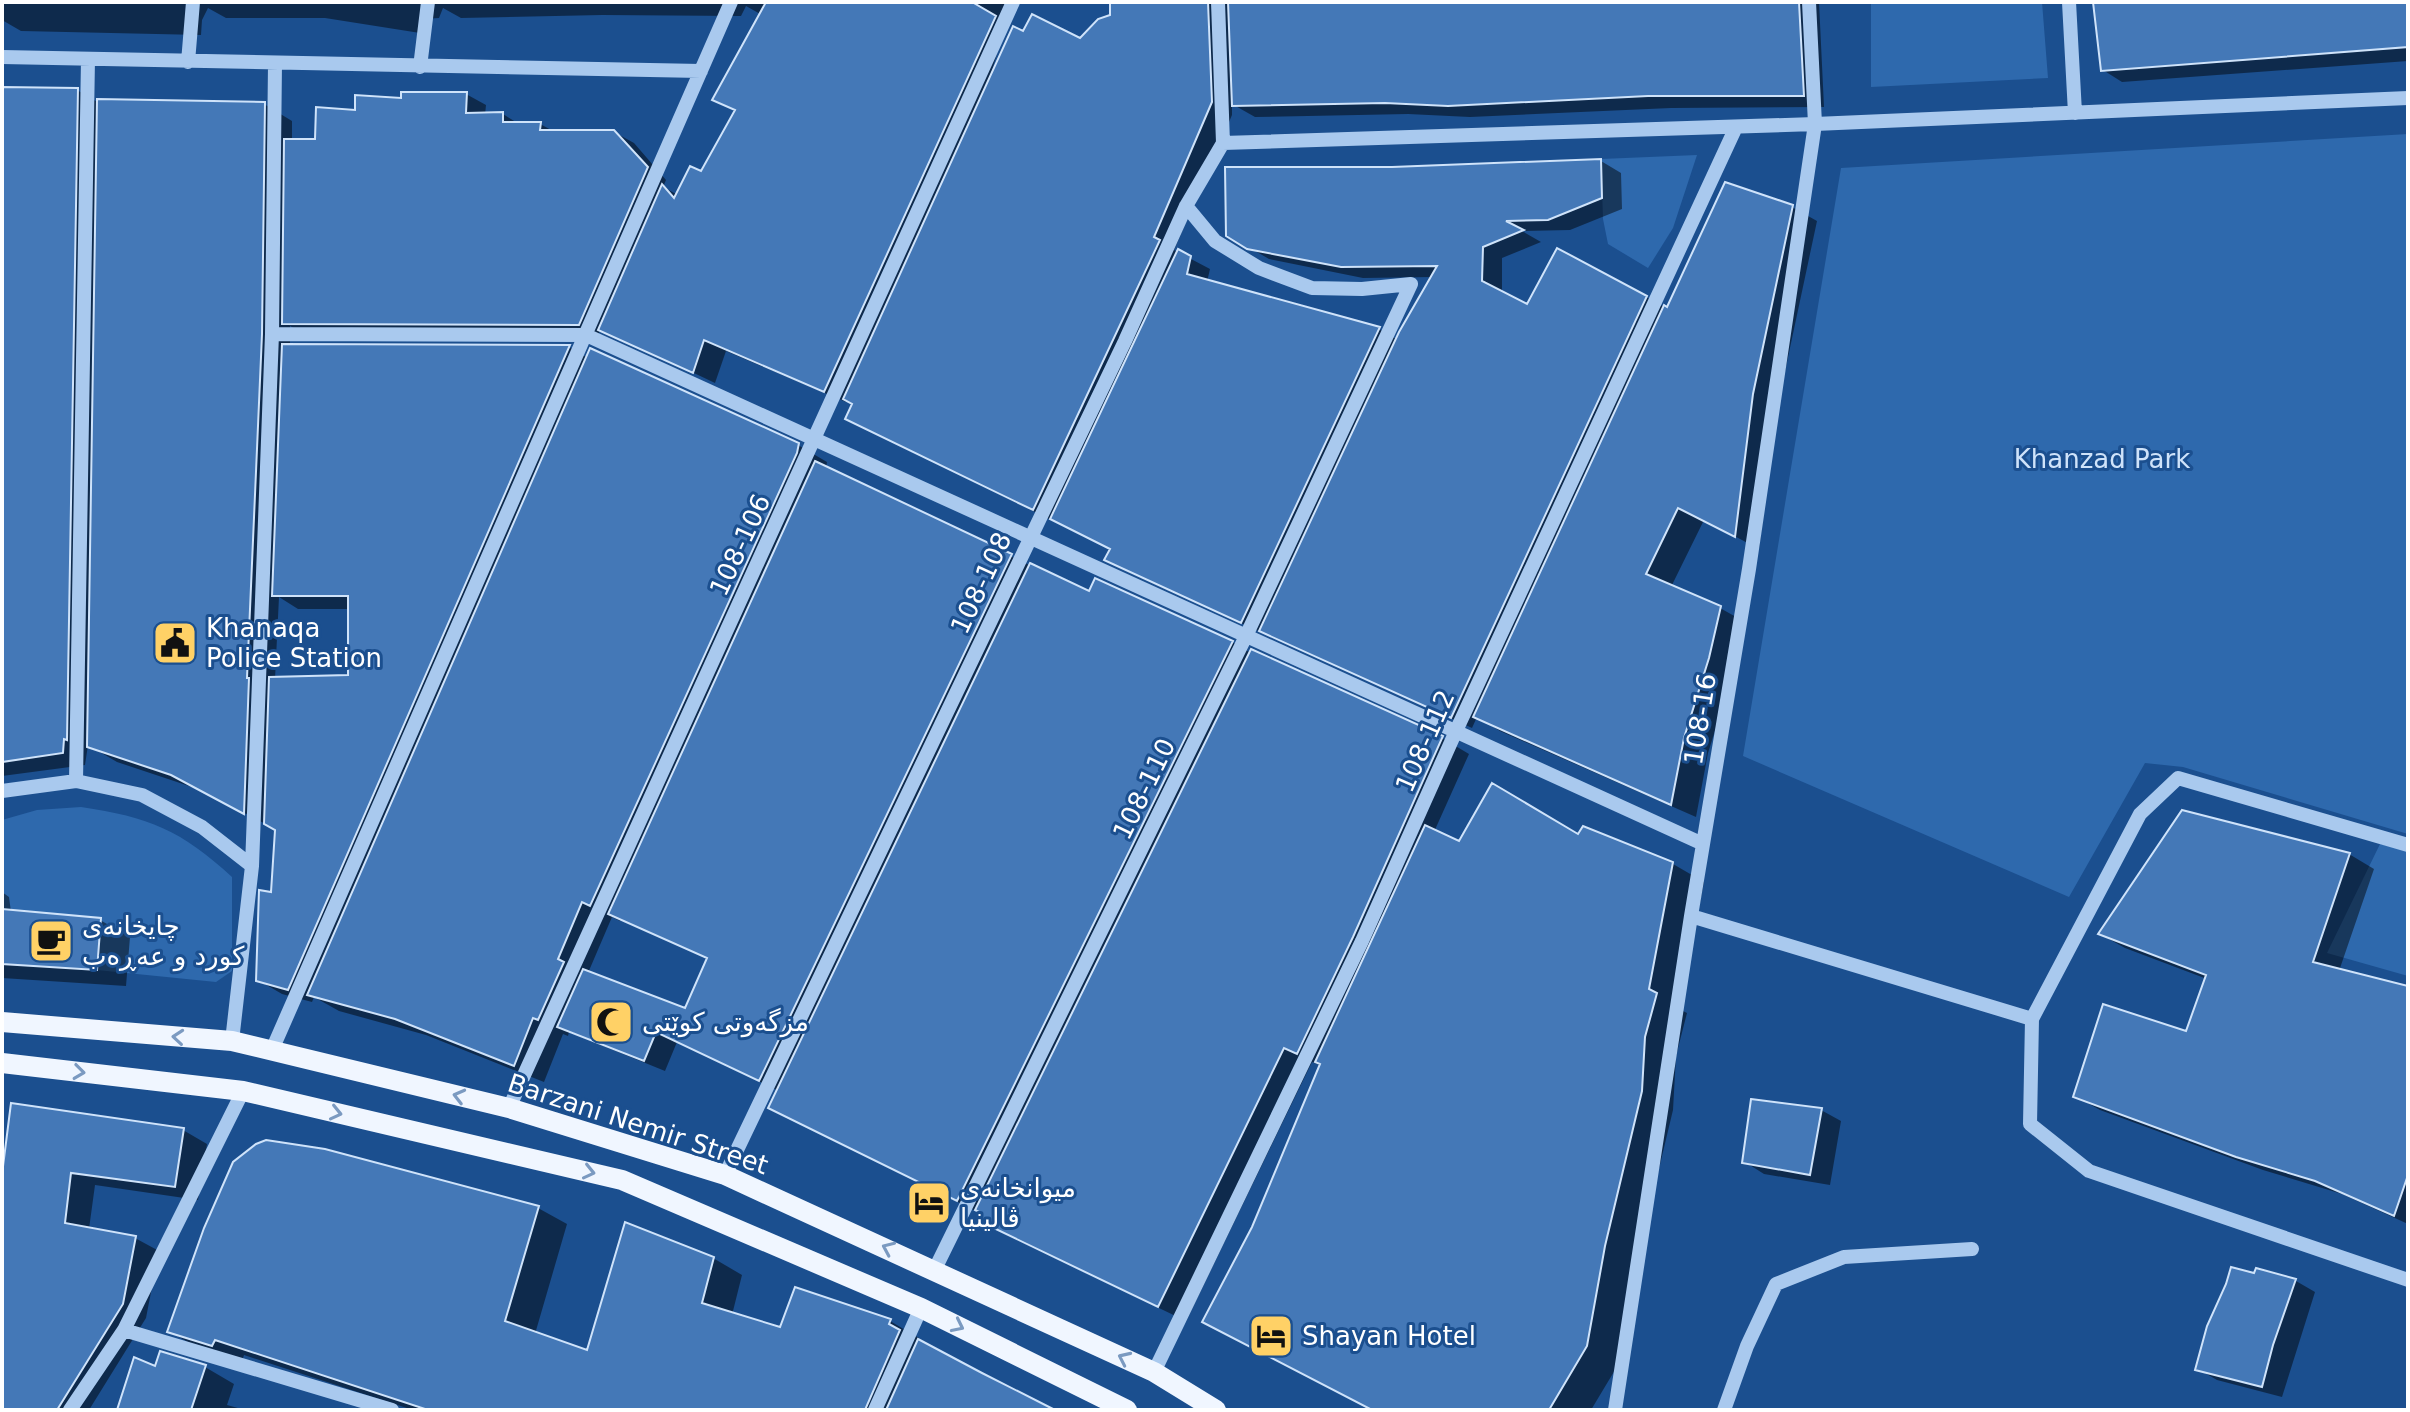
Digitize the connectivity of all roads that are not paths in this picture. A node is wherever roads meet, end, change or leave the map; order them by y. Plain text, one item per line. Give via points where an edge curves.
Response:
1 (193, 2) edge
2 (428, 2) edge
3 (731, 2) edge
4 (1013, 2) edge
5 (1218, 2) edge
6 (1809, 2) edge
7 (2069, 2) edge
8 (2, 57) edge
9 (88, 59) junction
10 (188, 62) junction
11 (275, 63) junction
12 (420, 67) junction
13 (701, 71) junction
14 (2408, 98) edge
15 (2075, 113) junction
16 (1815, 124) junction
17 (1736, 127) junction
18 (1223, 143) junction
19 (1186, 206) junction
20 (272, 334) junction
21 (586, 335) junction
22 (815, 439) junction
23 (1029, 537) junction
24 (1246, 636) junction
25 (1456, 731) junction
26 (76, 781) junction
27 (2, 791) edge
28 (1703, 844) junction
29 (2408, 845) edge
30 (252, 866) junction
31 (1691, 916) junction
32 (2032, 1019) junction
33 (2, 1022) edge
34 (232, 1041) junction
35 (272, 1050) junction
36 (2, 1063) edge
37 (243, 1091) junction
38 (509, 1108) junction
39 (725, 1175) junction
40 (1972, 1249) dead end
41 (935, 1269) junction
42 (2408, 1278) edge
43 (921, 1308) junction
44 (124, 1330) junction
45 (1154, 1372) junction
46 (70, 1410) edge
47 (392, 1410) edge
48 (875, 1410) edge
49 (1127, 1410) edge
50 (1216, 1410) edge
51 (1615, 1410) edge
52 (1724, 1410) edge

1 - 10 street
2 - 12 street
3 - 13 street
4 - 22 street, 108-106
5 - 18 street
6 - 16 street, 108-16
7 - 15 street
8 - 9 street
9 - 10 street
9 - 26 street
10 - 11 street
11 - 12 street
11 - 20 street
12 - 13 street
13 - 21 street
14 - 15 street
15 - 16 street
16 - 17 street
16 - 28 street, 108-16
17 - 18 street
17 - 25 street, 108-112
18 - 19 street, 108-108
19 - 23 street, 108-108
19 - 24 street, 108-110 via 1215,241 1259,268 1312,288 1411,284
20 - 21 street
20 - 30 street
21 - 22 street
21 - 35 street
22 - 23 street
22 - 38 street, 108-106
23 - 24 street
23 - 39 street, 108-108
24 - 25 street
24 - 41 street, 108-110
25 - 28 street
25 - 45 street, 108-112 via 1362,941
26 - 27 street
26 - 30 street via 142,795 202,827
28 - 31 street, 108-16
29 - 32 street via 2178,778 2140,814
30 - 34 street
31 - 32 street
31 - 51 street, 108-16
32 - 42 street via 2030,1124 2089,1171
34 -> 33 main road, Barzani Nemir Street
34 - 35 main road, Barzani Nemir Street
38 -> 35 main road, Barzani Nemir Street
36 -> 37 main road
37 -> 43 main road via 622,1180
37 - 44 street
38 - 39 main road, Barzani Nemir Street
41 -> 39 main road, Barzani Nemir Street
40 - 52 street via 1844,1257 1776,1284
45 -> 41 main road, Barzani Nemir Street
43 - 48 street
43 -> 49 main road
44 - 46 street
44 - 47 street
45 - 50 main road, Barzani Nemir Street

